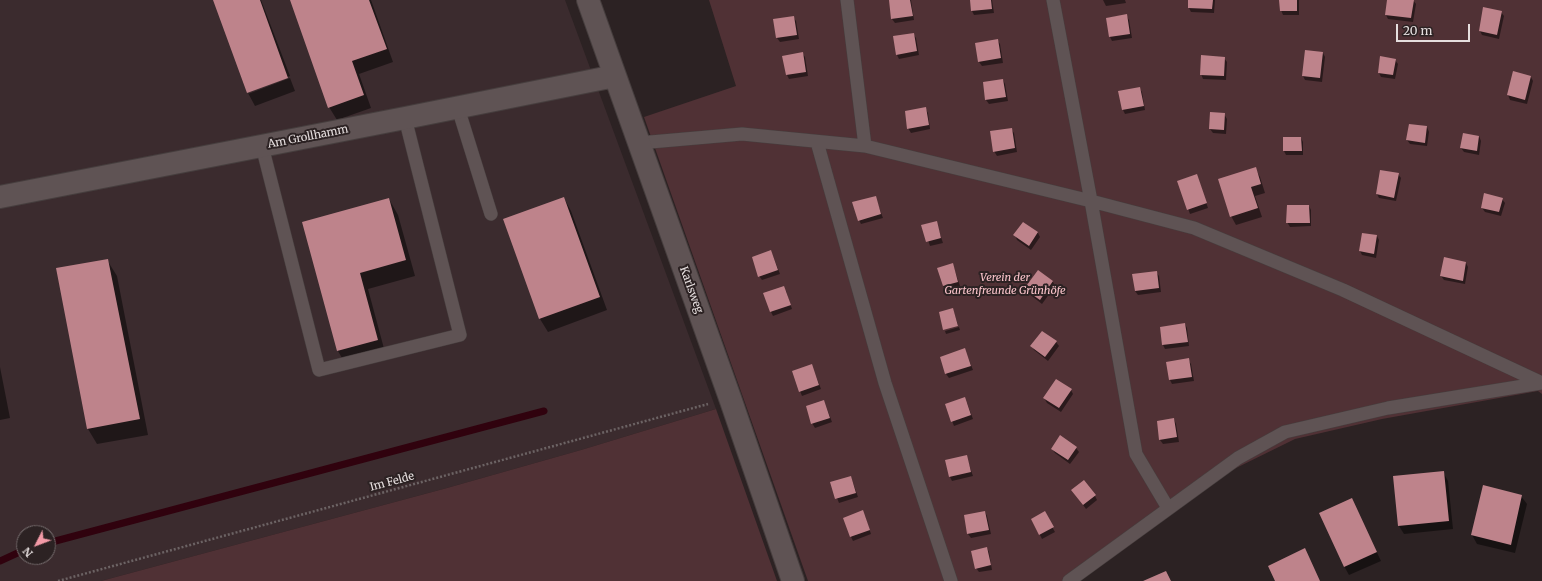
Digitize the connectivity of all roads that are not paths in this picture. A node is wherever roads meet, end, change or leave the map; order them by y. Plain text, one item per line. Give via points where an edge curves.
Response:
1 (588, 0) edge
2 (847, 0) edge
3 (1053, 0) edge
4 (615, 76) junction
5 (458, 108) junction
6 (405, 118) junction
7 (817, 142) junction
8 (639, 144) junction
9 (262, 146) junction
10 (865, 146) junction
11 (0, 197) edge
12 (1091, 201) junction
13 (491, 214) dead end
14 (1542, 383) edge
15 (1168, 508) junction
16 (793, 581) edge
17 (951, 581) edge
18 (1069, 581) edge

1 - 4 street, Karlsweg
2 - 10 lane
3 - 12 lane
4 - 5 street, Am Grollhamm
4 - 8 street, Karlsweg
5 - 6 street, Am Grollhamm
5 - 13 lane
6 - 9 street, Am Grollhamm
6 - 9 lane via 460,335 319,370
7 - 8 lane via 742,134
7 - 10 lane
7 - 17 lane via 885,383
8 - 16 street, Karlsweg
9 - 11 street, Am Grollhamm
10 - 12 lane
12 - 14 lane via 1194,228 1343,290
12 - 15 lane via 1136,454
14 - 15 lane via 1388,408 1285,432 1238,458
15 - 18 lane

